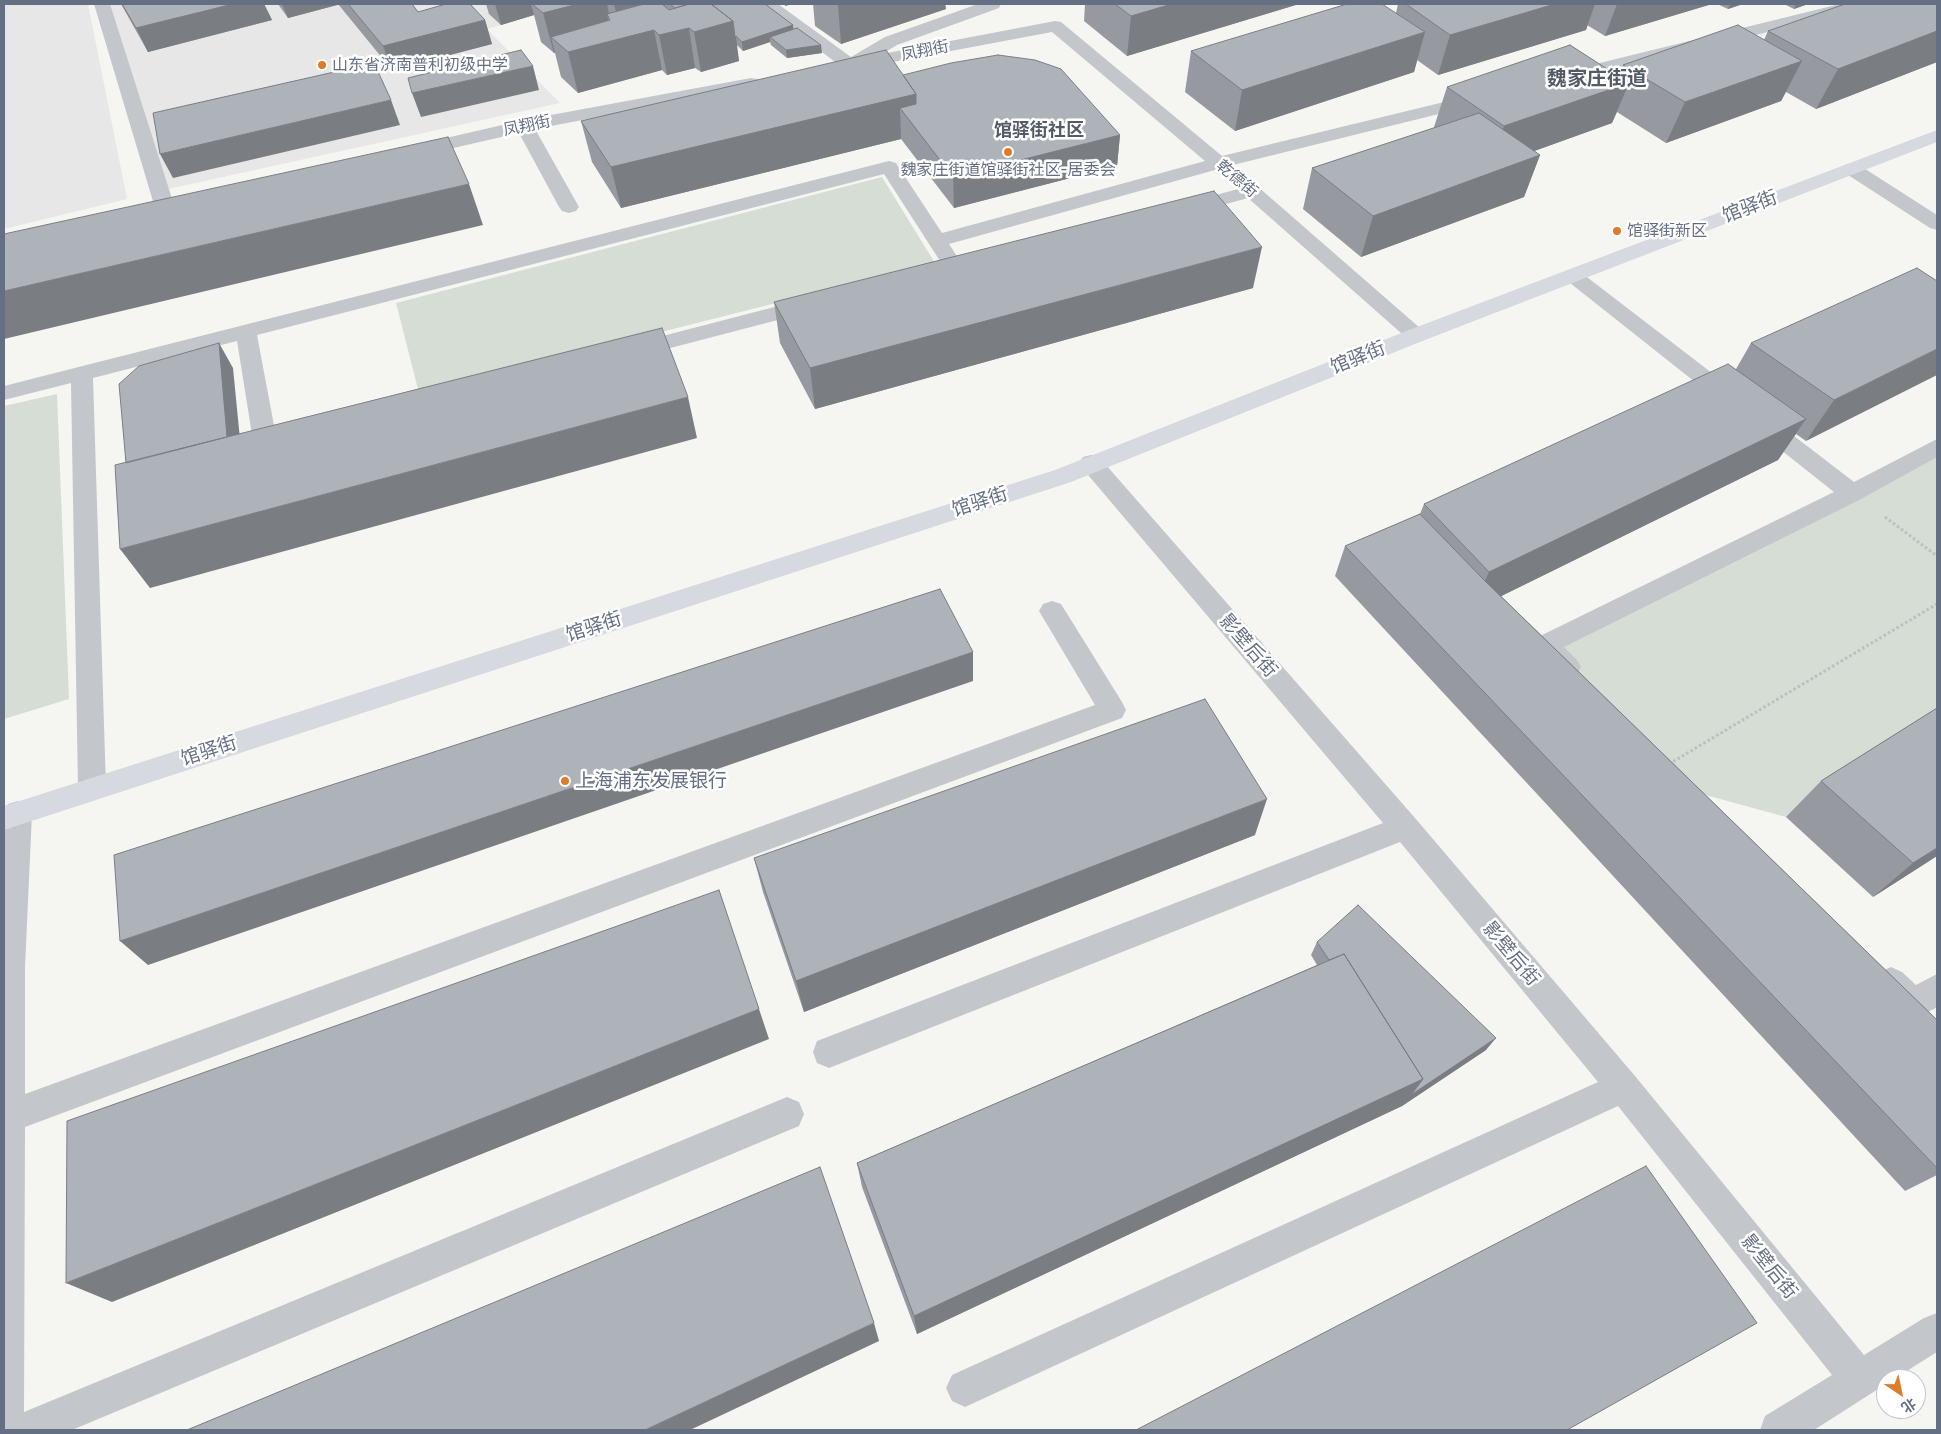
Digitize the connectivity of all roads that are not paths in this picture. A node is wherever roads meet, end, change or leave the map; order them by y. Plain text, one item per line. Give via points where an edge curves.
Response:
1 (102, 4) edge
2 (768, 4) edge
3 (993, 4) edge
4 (1859, 4) edge
5 (1055, 26) joint
6 (850, 65) junction
7 (830, 68) edge
8 (773, 79) edge
9 (1548, 81) edge
10 (1490, 96) edge
11 (524, 126) junction
12 (1937, 136) edge
13 (398, 155) edge
14 (1219, 163) junction
15 (1852, 169) junction
16 (1252, 192) junction
17 (184, 204) edge
18 (568, 207) dead end
19 (165, 208) junction
20 (146, 213) edge
21 (1165, 215) edge
22 (1937, 224) edge
23 (937, 241) junction
24 (1572, 275) junction
25 (906, 279) edge
26 (830, 299) edge
27 (246, 332) junction
28 (1416, 334) junction
29 (610, 357) edge
30 (82, 374) junction
31 (4, 392) edge
32 (304, 437) edge
33 (1937, 448) edge
34 (1091, 463) junction
35 (1852, 493) junction
36 (1052, 611) dead end
37 (1586, 685) edge
38 (92, 788) junction
39 (11, 816) edge
40 (1405, 827) junction
41 (1872, 963) edge
42 (1937, 989) edge
43 (829, 1052) dead end
44 (1623, 1087) junction
45 (787, 1114) dead end
46 (6, 1117) edge
47 (1937, 1331) edge
48 (1860, 1379) junction
49 (965, 1388) dead end
50 (5, 1430) edge
51 (27, 1430) edge
52 (1778, 1430) edge

1 - 19 street
2 - 6 street
3 - 6 street via 891,41
4 - 9 street
5 - 6 street, 凤翔街
5 - 14 street, 乾德街
6 - 7 street, 凤翔街
8 - 11 street, 凤翔街
10 - 14 street
11 - 13 street, 凤翔街
11 - 18 street
12 - 15 main road, 馆驿街
14 - 16 street, 乾德街
14 - 23 street
15 - 22 street
15 - 24 main road, 馆驿街
16 - 21 street
16 - 28 street, 乾德街
17 - 19 street
19 - 20 street
23 - 25 street via 954,267
23 - 27 street via 889,167
24 - 28 main road, 馆驿街
24 - 35 street
26 - 29 street
27 - 30 street
27 - 32 street via 266,446
28 - 34 main road, 馆驿街
30 - 31 street
30 - 38 street
33 - 35 street
34 - 38 main road, 馆驿街 via 1053,479
34 - 40 street, 影壁后街
35 - 37 street via 1545,645
36 - 46 street via 1112,710
38 - 39 main road, 馆驿街
39 - 46 street
40 - 43 street
40 - 44 street, 影壁后街
41 - 42 street via 1914,1005
44 - 48 street, 影壁后街
44 - 49 street
45 - 51 street
46 - 50 street
47 - 48 street
48 - 52 street

